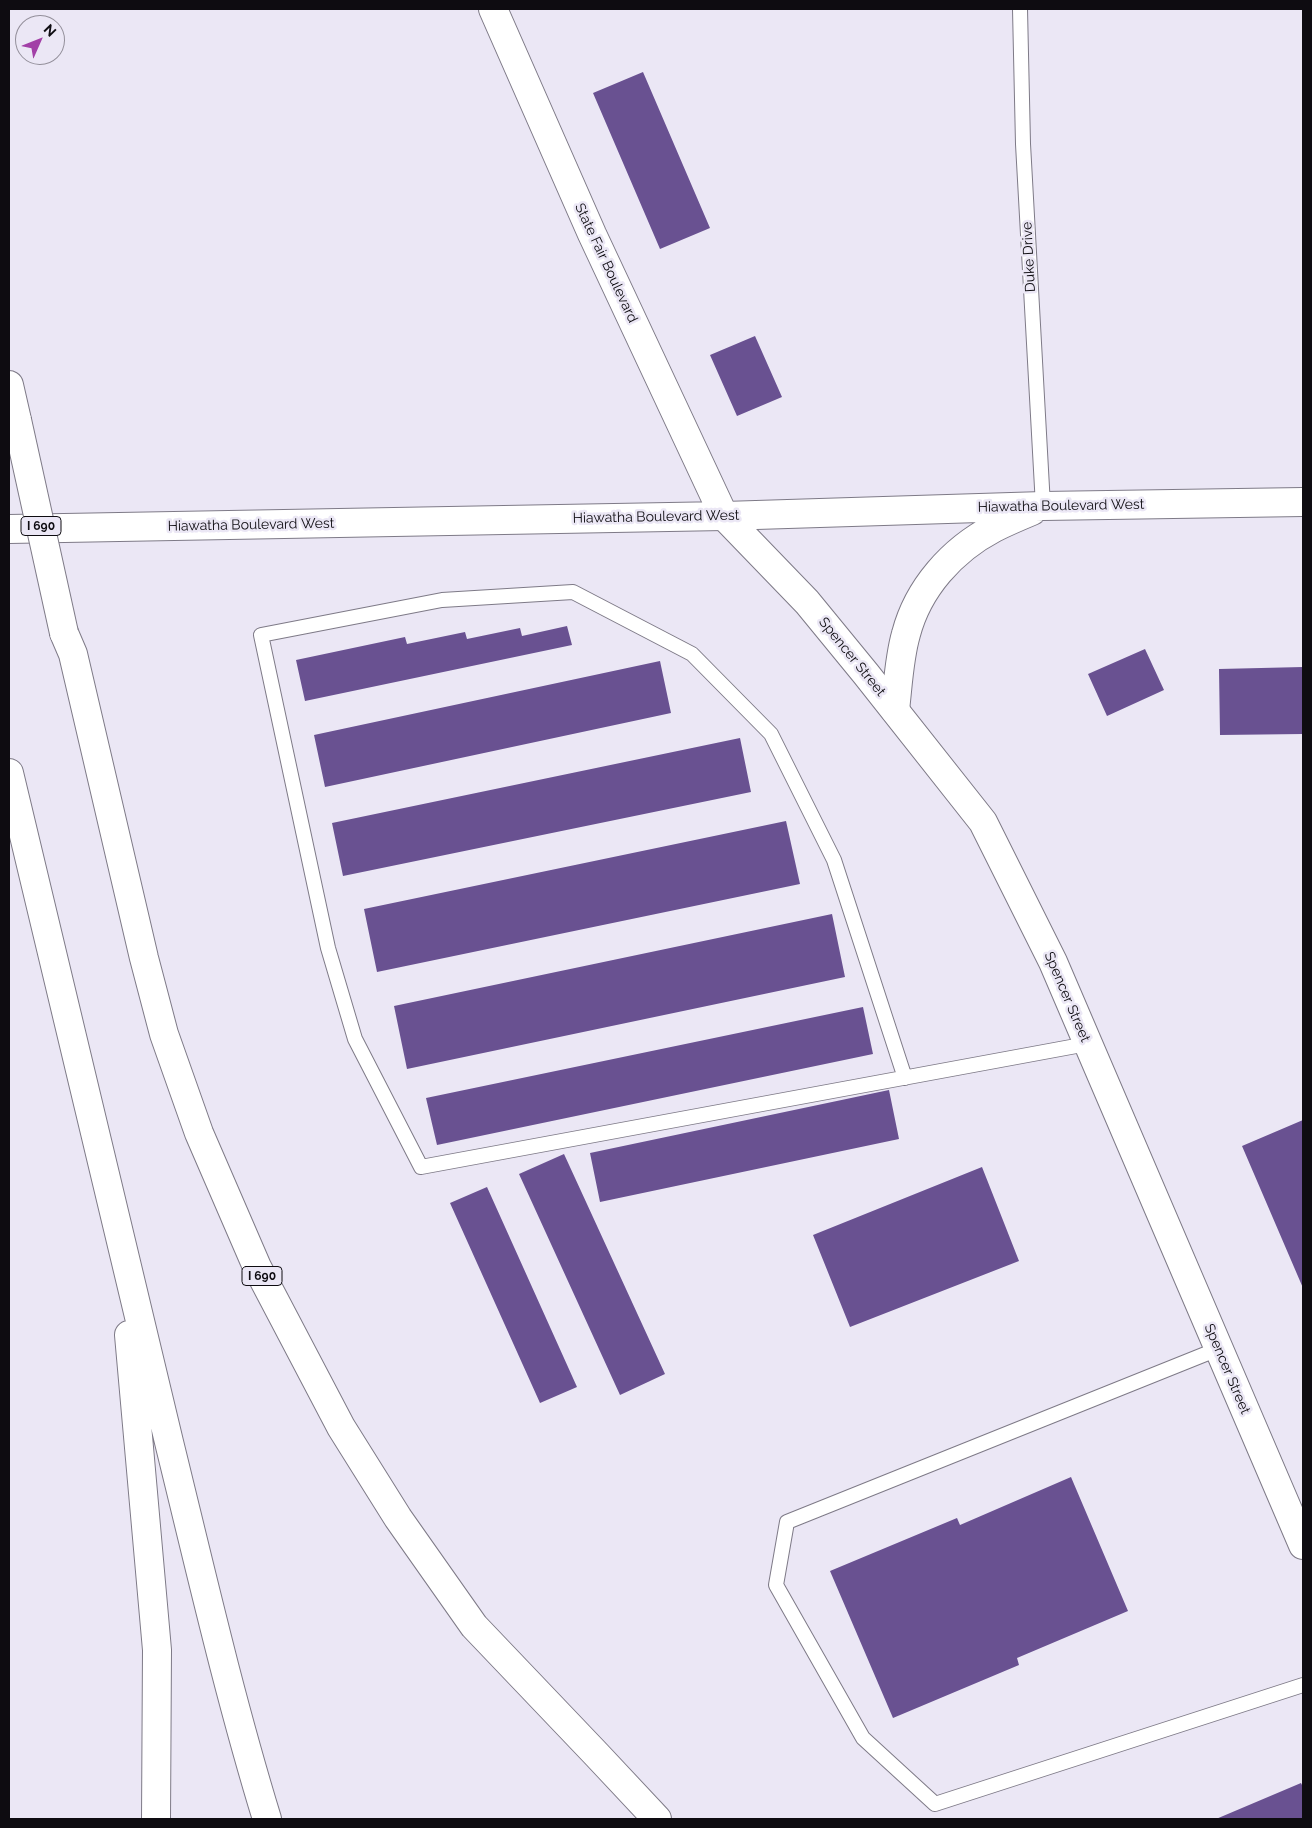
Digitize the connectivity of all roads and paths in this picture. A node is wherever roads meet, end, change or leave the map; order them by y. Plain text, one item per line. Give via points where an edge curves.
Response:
1 (493, 9) edge
2 (1020, 9) edge
3 (9, 385) edge
4 (1303, 502) edge
5 (1043, 506) junction
6 (724, 516) junction
7 (9, 529) edge
8 (895, 710) junction
9 (9, 774) edge
10 (1087, 1044) junction
11 (904, 1078) junction
12 (121, 1246) junction
13 (1218, 1348) junction
14 (1303, 1545) edge
15 (1303, 1685) edge
16 (597, 1755) junction
17 (156, 1819) edge
18 (267, 1819) edge
19 (657, 1819) edge
20 (676, 1819) edge

1 - 6 main road, State Fair Boulevard via 592,234
2 - 5 lane, Duke Drive via 1023,144
3 - 16 main road, I 690, bridge via 64,633 73,654 144,958 164,1034 198,1133 258,1267 341,1427 409,1534 474,1626
4 - 5 main road, Hiawatha Boulevard West
5 - 6 main road, Hiawatha Boulevard West
5 - 8 main road via 993,529 955,555 929,584 914,607 905,636
6 - 7 main road, Hiawatha Boulevard West
6 - 8 main road, Spencer Street via 807,602
8 - 10 main road, Spencer Street via 983,822 1052,962
9 - 12 main road
10 - 11 lane
10 - 13 main road, Spencer Street
11 - 11 lane via 421,1167 355,1039 328,948 261,635 442,600 573,592 692,654 771,734 834,860
12 - 17 main road via 157,1650
12 - 18 main road via 218,1640
13 - 14 main road, Spencer Street
13 - 15 lane via 787,1522 776,1585 863,1738 935,1804
16 - 19 main road, I 690
16 - 20 main road

